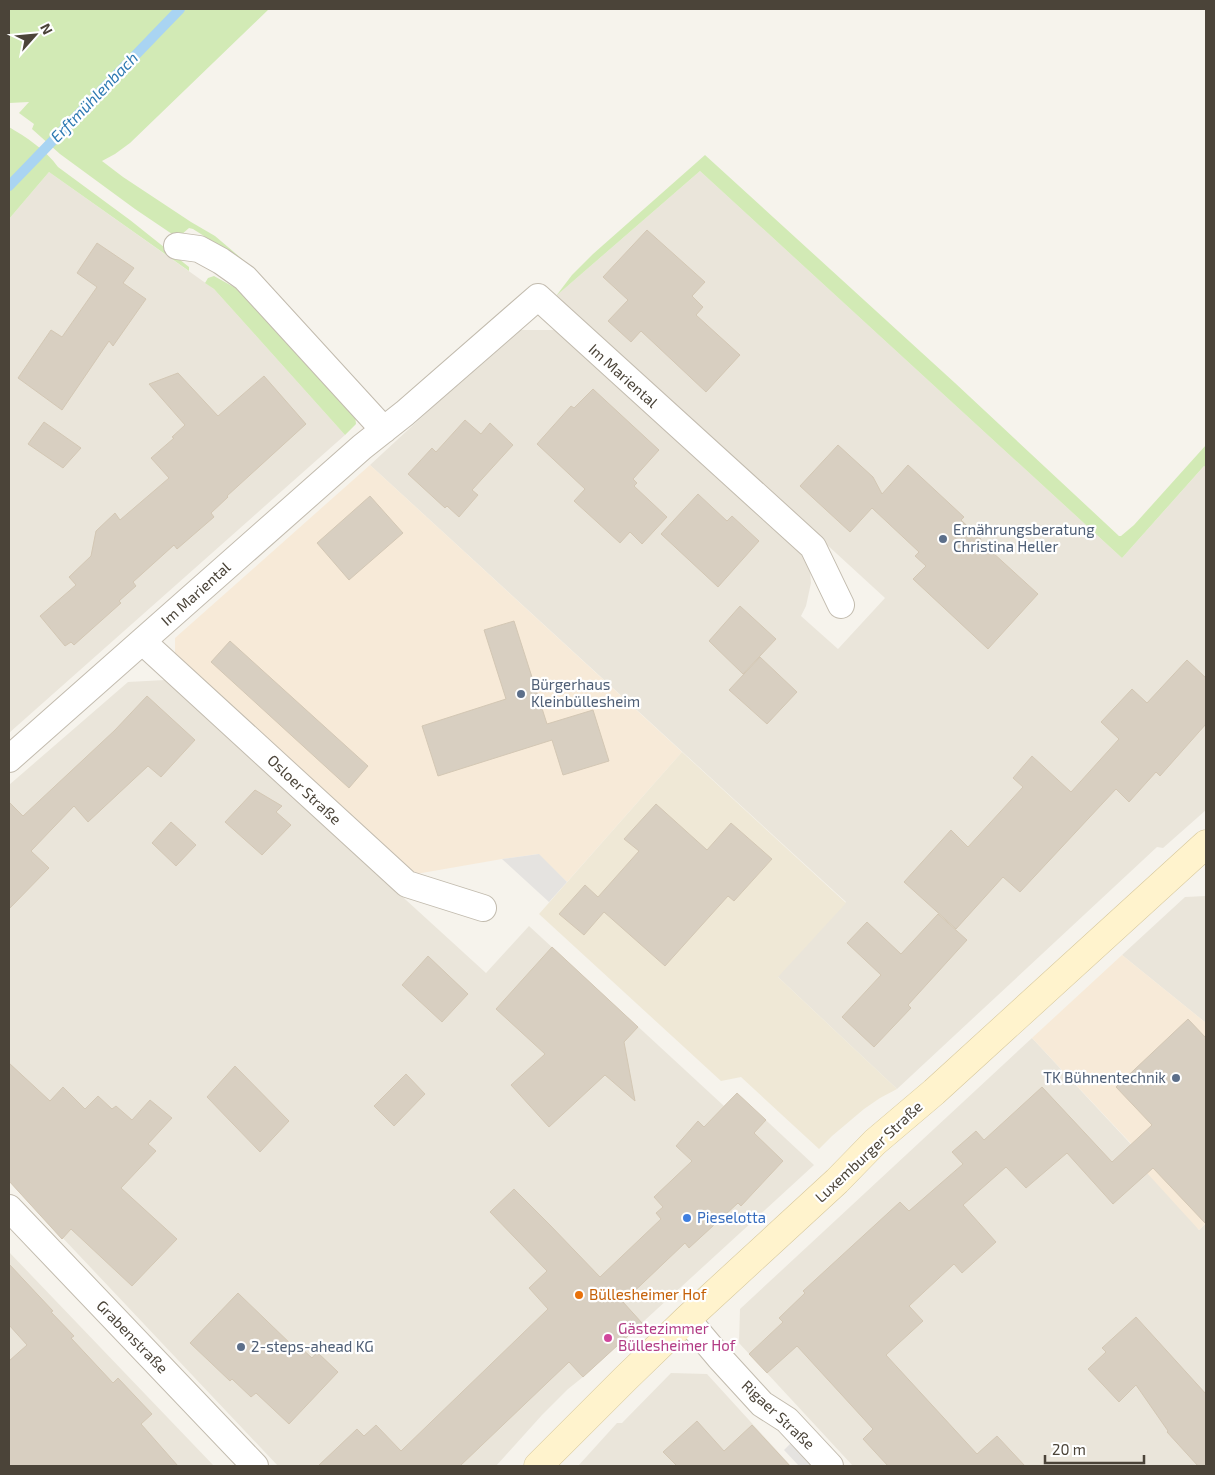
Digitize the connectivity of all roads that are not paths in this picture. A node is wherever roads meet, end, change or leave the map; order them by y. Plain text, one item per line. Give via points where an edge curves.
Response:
1 (177, 246) dead end
2 (384, 430) junction
3 (841, 604) dead end
4 (143, 642) junction
5 (9, 759) edge
6 (1203, 852) edge
7 (483, 908) dead end
8 (9, 1208) edge
9 (687, 1319) junction
10 (254, 1466) edge
11 (538, 1466) edge
12 (830, 1466) edge

1 - 2 street via 198,249 245,278
2 - 3 street, Im Mariental via 538,297 813,547
2 - 4 street, Im Mariental
4 - 5 street, Im Mariental
4 - 7 street, Osloer Straße via 407,884
6 - 9 street, Luxemburger Straße via 875,1142
8 - 10 street, Grabenstraße
9 - 11 street, Luxemburger Straße
9 - 12 street, Rigaer Straße via 762,1404 787,1420

